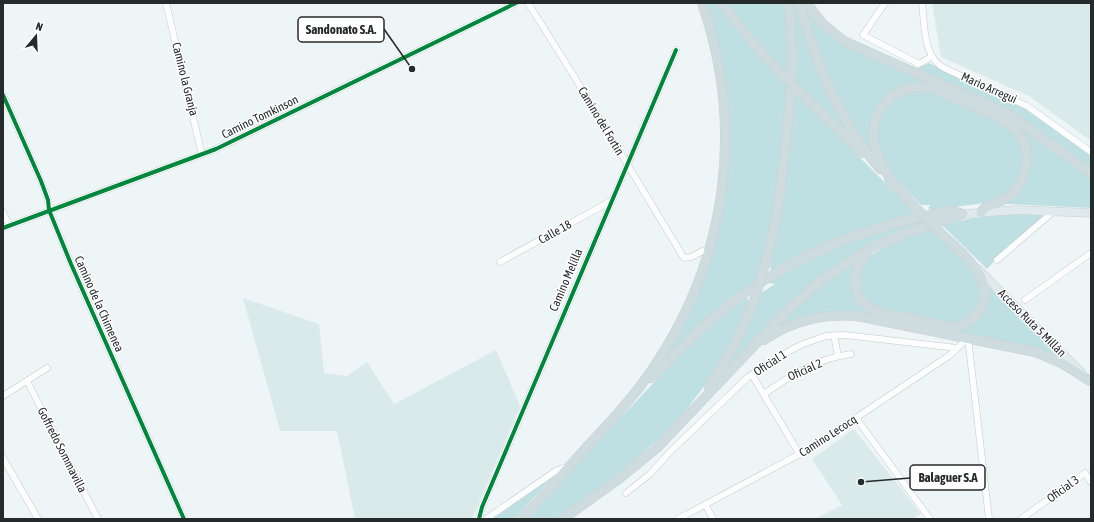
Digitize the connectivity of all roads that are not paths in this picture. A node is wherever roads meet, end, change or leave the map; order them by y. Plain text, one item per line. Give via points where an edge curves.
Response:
1 (166, 3) edge
2 (516, 3) edge
3 (528, 3) edge
4 (702, 3) edge
5 (722, 3) edge
6 (788, 3) edge
7 (799, 3) edge
8 (807, 3) edge
9 (885, 3) edge
10 (922, 3) edge
11 (676, 50) dead end
12 (932, 57) junction
13 (3, 95) edge
14 (1091, 152) edge
15 (202, 155) junction
16 (627, 164) junction
17 (1091, 173) edge
18 (893, 183) junction
19 (611, 201) junction
20 (49, 210) junction
21 (1054, 211) junction
22 (3, 212) edge
23 (981, 212) junction
24 (1091, 213) edge
25 (963, 214) junction
26 (6, 226) edge
27 (871, 248) junction
28 (709, 253) junction
29 (1091, 253) edge
30 (997, 260) dead end
31 (500, 262) dead end
32 (972, 263) junction
33 (1025, 300) dead end
34 (834, 335) junction
35 (968, 338) junction
36 (957, 348) junction
37 (750, 351) junction
38 (851, 354) dead end
39 (838, 356) junction
40 (46, 368) dead end
41 (752, 375) junction
42 (27, 381) junction
43 (1090, 382) edge
44 (764, 394) junction
45 (3, 396) edge
46 (625, 405) junction
47 (690, 412) junction
48 (856, 418) junction
49 (800, 455) junction
50 (3, 458) edge
51 (569, 467) junction
52 (1091, 482) edge
53 (626, 493) dead end
54 (706, 506) junction
55 (38, 519) edge
56 (98, 519) edge
57 (184, 519) edge
58 (478, 519) edge
59 (486, 519) edge
60 (521, 519) edge
61 (563, 519) edge
62 (678, 519) edge
63 (713, 519) edge
64 (930, 519) edge
65 (989, 519) edge
66 (1021, 519) edge

1 - 15 street, Camino la Granja
2 - 15 street, Camino Tomkinson
3 - 16 street, Camino del Fortin
4 - 28 highway via 716,54 725,112 726,138 723,188
5 - 18 highway, bridge via 751,41 784,77
6 - 47 highway, bridge via 792,46 791,94 779,202 770,250 754,301 735,344 705,394
7 - 18 highway via 818,63 836,104 863,148
8 - 17 highway via 822,23 844,41 1010,115
9 - 12 street via 862,35 919,64
10 - 12 street via 927,45
11 - 16 street, Camino Melilla
12 - 14 street, Mario Arregui via 946,70 1027,106
13 - 20 street, Camino de la Chimenea via 42,181
15 - 20 street, Camino Tomkinson
16 - 19 street, Camino Melilla
16 - 28 street, Camino del Fortin via 684,258 703,251
18 - 23 highway via 880,163 874,142 874,129 879,110 889,98 905,90 923,87 936,90 1004,120 1016,130 1025,146 1026,169 1019,186 1009,196 986,206
18 - 32 highway, bridge
19 - 31 street, Calle 18
19 - 58 street, Camino Melilla
20 - 26 street, Camino Tomkinson
20 - 57 street, Camino de la Chimenea
21 - 23 main road
21 - 24 main road
21 - 30 street
22 - 26 street
23 - 25 main road
25 - 27 highway
25 - 46 highway via 953,211 884,227 838,243 777,272 717,315
27 - 32 highway via 859,264 855,280 857,293 865,304 881,313 948,326 956,327 968,322 982,305 985,294 983,282
27 - 37 highway via 809,290
28 - 46 highway via 696,289 673,337 648,376
29 - 33 street
32 - 43 main road, Acceso Ruta 5 Millán
34 - 36 street, Oficial 1
34 - 39 street
34 - 41 street, Oficial 1 via 814,339 791,350
35 - 36 street, Camino Lecocq
35 - 37 highway via 862,317 833,315 815,318 785,329
35 - 43 highway via 1045,355
35 - 65 street
36 - 48 street, Camino Lecocq
37 - 47 highway
38 - 39 street, Oficial 2
39 - 44 street, Oficial 2 via 801,370
40 - 42 street
41 - 44 street
41 - 53 street, Oficial 1 via 650,474
42 - 45 street
42 - 56 street, Goffredo Sommavilla
44 - 49 street
46 - 51 highway
47 - 61 highway via 657,448 634,468
48 - 49 street, Camino Lecocq
48 - 64 street
49 - 54 street, Camino Lecocq
50 - 55 street
51 - 59 street via 557,470
51 - 60 highway
52 - 66 street, Oficial 3 via 1085,473
54 - 62 street, Camino Lecocq
54 - 63 street

